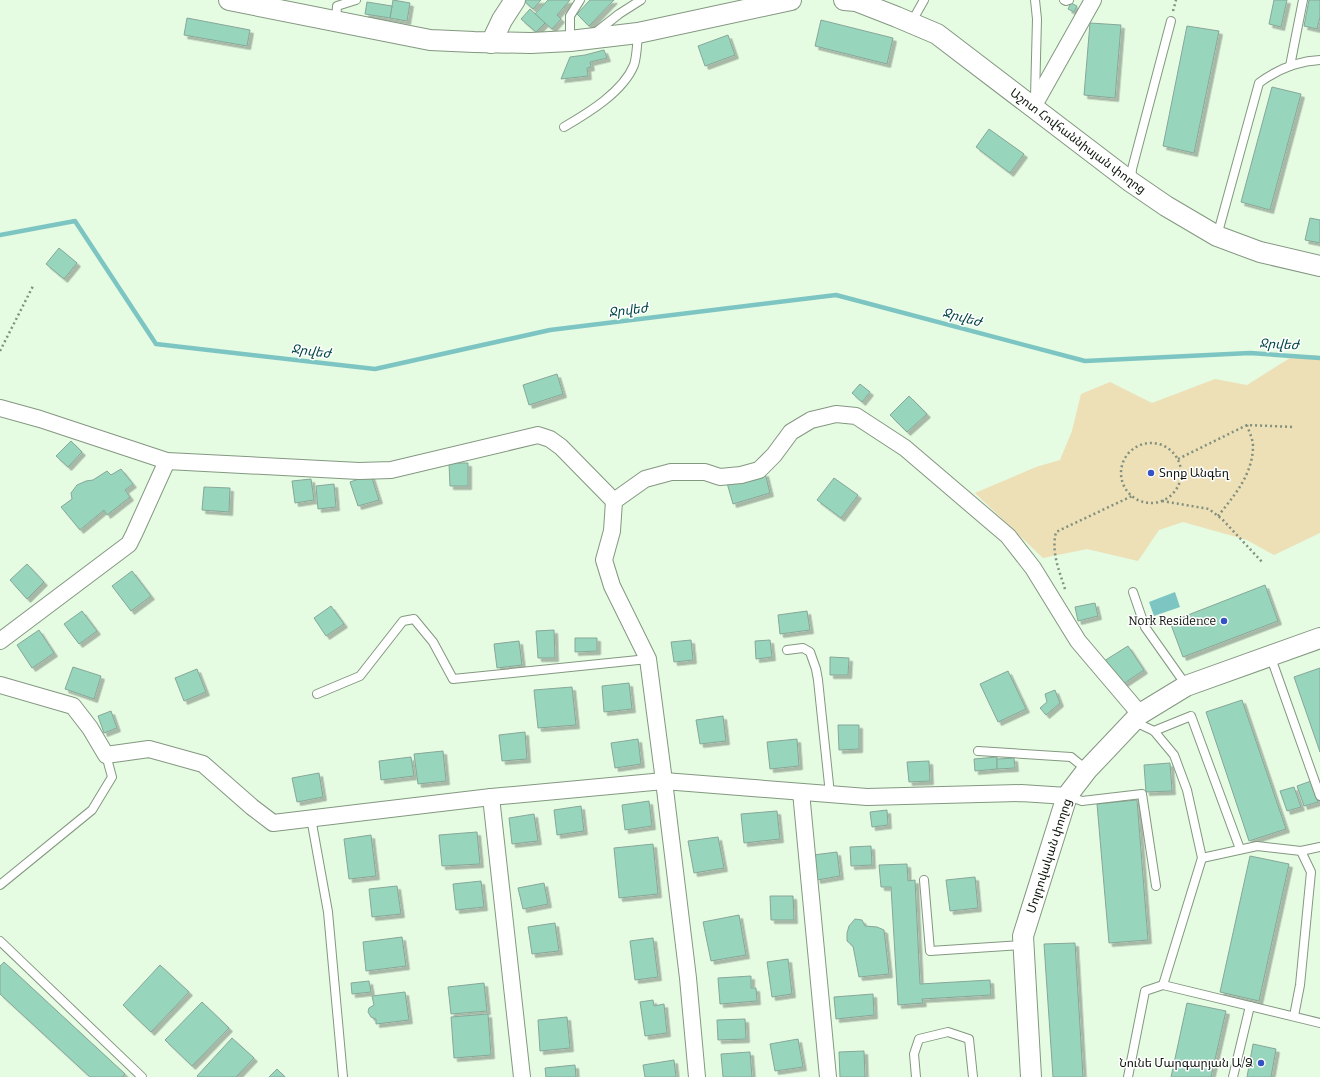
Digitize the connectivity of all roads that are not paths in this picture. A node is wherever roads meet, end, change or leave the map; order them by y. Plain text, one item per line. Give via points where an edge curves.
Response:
1 (229, 0) edge
2 (356, 0) edge
3 (515, 0) edge
4 (580, 0) edge
5 (641, 0) edge
6 (790, 0) edge
7 (844, 0) edge
8 (924, 0) edge
9 (1035, 0) edge
10 (1064, 0) edge
11 (1069, 0) edge
12 (1093, 0) edge
13 (1303, 0) edge
14 (867, 2) edge
15 (335, 9) edge
16 (1171, 21) dead end
17 (911, 23) junction
18 (638, 33) junction
19 (579, 40) junction
20 (491, 43) junction
21 (1320, 57) edge
22 (1290, 66) junction
23 (1032, 107) junction
24 (564, 127) dead end
25 (1131, 182) junction
26 (1217, 236) junction
27 (1320, 266) edge
28 (0, 408) edge
29 (168, 461) junction
30 (614, 501) junction
31 (1133, 592) dead end
32 (1320, 638) edge
33 (0, 641) edge
34 (787, 650) dead end
35 (1270, 655) junction
36 (648, 659) junction
37 (0, 685) edge
38 (1186, 686) junction
39 (317, 694) dead end
40 (1136, 717) junction
41 (1154, 731) junction
42 (978, 751) dead end
43 (106, 755) junction
44 (1087, 770) junction
45 (664, 781) junction
46 (801, 792) junction
47 (830, 794) junction
48 (1067, 796) junction
49 (1320, 796) edge
50 (491, 797) junction
51 (311, 818) junction
52 (1320, 847) edge
53 (1240, 849) junction
54 (1301, 851) junction
55 (1202, 858) junction
56 (924, 880) dead end
57 (0, 885) edge
58 (1156, 886) dead end
59 (0, 941) edge
60 (1023, 945) junction
61 (1163, 985) junction
62 (1250, 1006) junction
63 (1294, 1016) junction
64 (1320, 1023) edge
65 (142, 1077) edge
66 (342, 1077) edge
67 (522, 1077) edge
68 (696, 1077) edge
69 (828, 1077) edge
70 (916, 1077) edge
71 (973, 1077) edge
72 (1031, 1077) edge
73 (1128, 1077) edge
74 (1233, 1077) edge

1 - 15 street
2 - 15 lane
3 - 20 street
4 - 19 lane via 570,16
5 - 19 lane
6 - 18 street
7 - 14 street, Աշոտ Հովհաննիսյան փողոց
8 - 17 lane
9 - 23 lane via 1037,19
10 - 11 lane
12 - 23 street
13 - 22 lane
14 - 17 street, Աշոտ Հովհաննիսյան փողոց
15 - 20 street via 430,40
16 - 25 lane via 1132,169
17 - 23 street, Աշոտ Հովհաննիսյան փողոց via 937,34
18 - 19 street
18 - 24 lane via 634,64 624,83 588,114
19 - 20 street
21 - 22 lane
22 - 26 lane via 1259,83
23 - 25 street, Աշոտ Հովհաննիսյան փողոց
25 - 26 street, Աշոտ Հովհաննիսյան փողոց
26 - 27 street, Աշոտ Հովհաննիսյան փողոց via 1260,252
28 - 29 street via 48,421
29 - 30 street via 360,471 391,470 538,435 550,438 561,447
29 - 33 street via 128,544
30 - 36 street via 612,531 604,560 612,586
30 - 40 street via 645,479 671,472 705,472 720,477 759,470 791,432 811,420 836,414 856,416 905,448 1008,536 1033,568 1078,642
31 - 38 lane via 1145,627
32 - 35 street, Մոլդովական փողոց
34 - 47 lane via 803,648 810,652 816,669
35 - 38 street, Մոլդովական փողոց
35 - 49 lane
36 - 39 lane via 453,679 433,642 414,619 403,621 360,676
36 - 45 street
37 - 43 street via 73,706
38 - 40 street, Մոլդովական փողոց
40 - 41 lane
40 - 44 street, Մոլդովական փողոց
41 - 53 lane via 1190,716
41 - 55 lane via 1174,755 1186,790
42 - 44 lane via 1071,757
43 - 51 street via 149,749 203,764 273,823
43 - 57 lane via 112,777 92,810
44 - 48 street, Մոլդովական փողոց
45 - 46 street
45 - 50 street
45 - 68 street via 688,978
46 - 47 street
46 - 69 street
47 - 48 street via 867,797 1022,793
48 - 58 lane via 1082,801 1142,794
48 - 60 street, Մոլդովական փողոց via 1023,936
50 - 51 street
50 - 67 street
51 - 66 lane via 328,912
52 - 54 lane
53 - 54 lane via 1257,846
53 - 55 lane
54 - 63 lane via 1311,872 1300,985
55 - 61 lane
56 - 60 lane via 930,951
59 - 65 lane
60 - 72 street, Մոլդովական փողոց
61 - 62 lane
61 - 73 lane via 1145,991
62 - 63 lane
62 - 74 lane
63 - 64 lane
70 - 71 lane via 914,1054 919,1038 948,1032 969,1039

